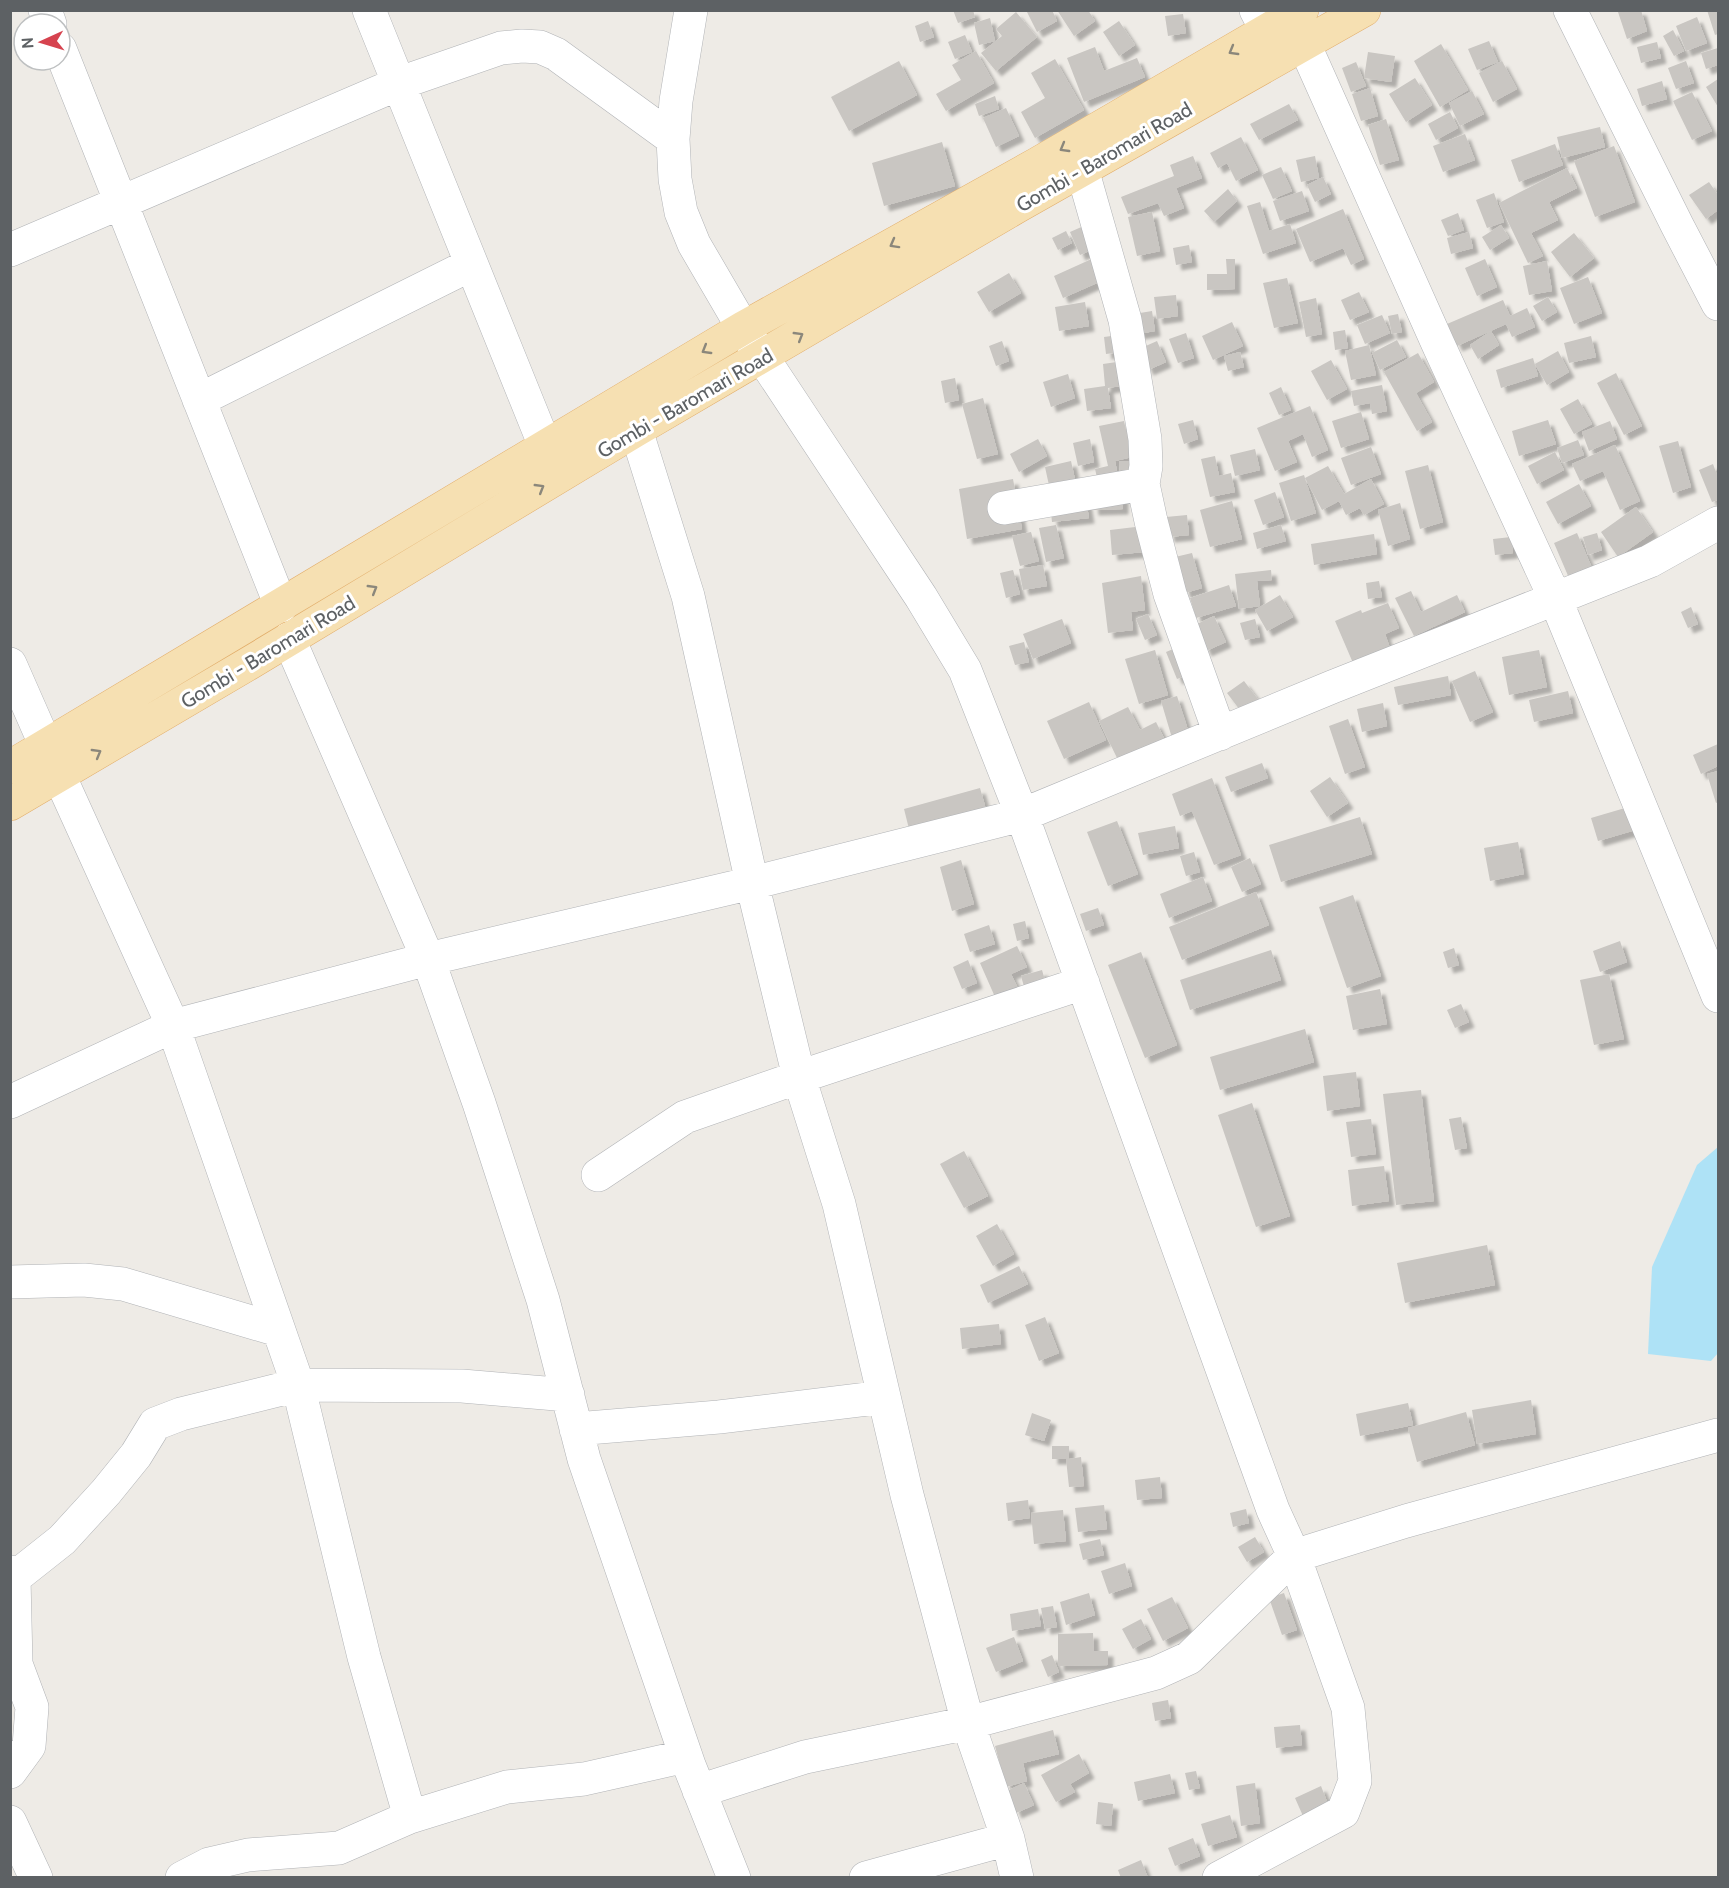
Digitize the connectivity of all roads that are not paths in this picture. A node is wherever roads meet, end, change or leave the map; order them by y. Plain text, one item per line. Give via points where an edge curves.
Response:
1 (369, 10) edge
2 (691, 10) edge
3 (1302, 10) edge
4 (1364, 10) edge
5 (1570, 10) edge
6 (1262, 21) edge
7 (1304, 44) junction
8 (69, 72) edge
9 (399, 83) junction
10 (673, 139) junction
11 (1083, 170) junction
12 (121, 202) junction
13 (10, 250) edge
14 (470, 265) junction
15 (1719, 304) edge
16 (743, 328) junction
17 (762, 357) junction
18 (199, 400) junction
19 (636, 430) junction
20 (545, 446) junction
21 (1143, 484) junction
22 (1004, 508) dead end
23 (1719, 523) edge
24 (1556, 598) junction
25 (281, 606) junction
26 (289, 639) junction
27 (10, 664) edge
28 (1220, 734) junction
29 (52, 761) junction
30 (10, 767) edge
31 (10, 804) edge
32 (1022, 815) junction
33 (752, 883) junction
34 (428, 959) junction
35 (1083, 983) junction
36 (1719, 996) edge
37 (173, 1026) junction
38 (799, 1077) junction
39 (10, 1102) edge
40 (598, 1175) dead end
41 (10, 1282) edge
42 (278, 1330) junction
43 (298, 1385) junction
44 (568, 1395) junction
45 (884, 1397) junction
46 (576, 1429) junction
47 (1719, 1435) edge
48 (1294, 1556) junction
49 (12, 1575) edge
50 (968, 1723) junction
51 (686, 1756) junction
52 (10, 1772) edge
53 (699, 1791) junction
54 (410, 1817) junction
55 (10, 1822) edge
56 (1008, 1839) junction
57 (36, 1878) edge
58 (182, 1878) edge
59 (734, 1878) edge
60 (866, 1878) edge
61 (1017, 1878) edge
62 (1219, 1878) edge

1 - 9 street
2 - 10 street
3 - 6 main road, Gombi - Baromari Road
4 - 7 main road, Gombi - Baromari Road
5 - 15 street
6 -> 16 main road, Gombi - Baromari Road via 1037,164
7 - 11 main road, Gombi - Baromari Road
7 - 24 street
8 - 12 street
9 - 10 street via 501,48 540,47 556,54
9 - 12 street
9 - 14 street
10 - 16 street via 681,212 694,244
17 -> 11 main road, Gombi - Baromari Road
11 - 21 street via 1125,320 1145,439
12 - 13 street
12 - 18 street
14 - 18 street
14 - 20 street
16 - 17 street
16 -> 20 main road, Gombi - Baromari Road
17 - 19 main road, Gombi - Baromari Road
17 - 32 street via 965,670
18 - 25 street
26 -> 19 main road, Gombi - Baromari Road
19 - 33 street via 688,596
20 - 25 main road, Gombi - Baromari Road
21 - 22 street
21 - 28 street via 1170,594
23 - 24 street via 1650,561
24 - 28 street
24 - 36 street
25 - 29 main road, Gombi - Baromari Road
29 -> 26 main road, Gombi - Baromari Road
26 - 34 street
27 - 29 street
28 - 32 street
29 - 30 main road, Gombi - Baromari Road
29 - 31 main road, Gombi - Baromari Road
29 - 37 street
32 - 33 street
32 - 35 street
33 - 34 street
33 - 38 street
34 - 37 street
34 - 44 street via 543,1300
35 - 38 street
35 - 48 street via 1273,1510
37 - 39 street
37 - 42 street
38 - 40 street via 686,1118
38 - 45 street via 839,1204
41 - 42 street via 84,1280 123,1284
42 - 43 street
43 - 44 street via 462,1386
43 - 49 street via 155,1424 136,1455 62,1539
43 - 54 street via 364,1657
44 - 46 street
45 - 46 street
45 - 50 street
46 - 51 street
47 - 48 street
48 - 50 street via 1189,1658 1155,1673
48 - 62 street via 1348,1708 1355,1781 1343,1812
49 - 52 street via 16,1664 32,1707 29,1746
50 - 53 street via 805,1757
50 - 56 street
51 - 53 street
51 - 54 street via 584,1779 507,1786
53 - 59 street
54 - 58 street via 339,1848 248,1856 209,1864
55 - 57 street
56 - 60 street
56 - 61 street

